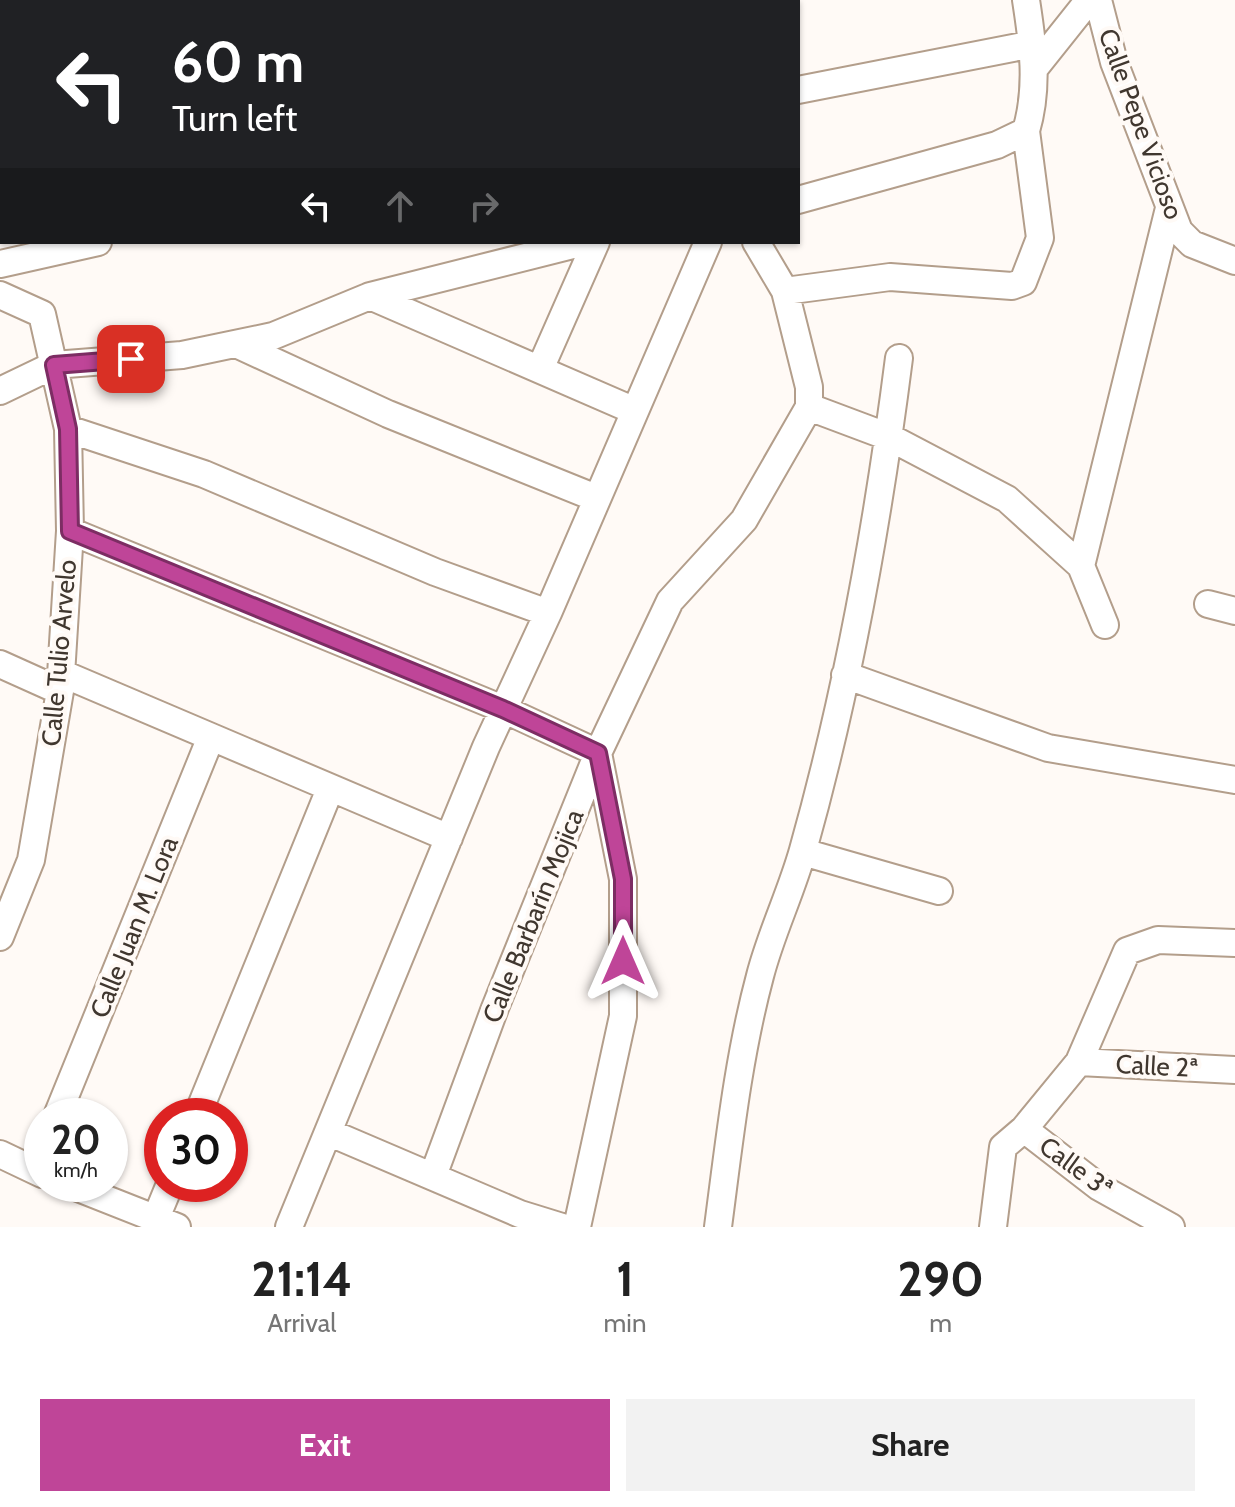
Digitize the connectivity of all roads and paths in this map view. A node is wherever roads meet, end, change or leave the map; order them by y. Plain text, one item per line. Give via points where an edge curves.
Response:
1 (1026, 0) edge
2 (1089, 0) edge
3 (1098, 0) edge
4 (1034, 56) junction
5 (800, 90) edge
6 (1026, 131) junction
7 (800, 199) edge
8 (1169, 208) junction
9 (89, 244) edge
10 (577, 244) edge
11 (595, 244) edge
12 (707, 244) edge
13 (757, 244) edge
14 (1235, 261) edge
15 (0, 264) edge
16 (785, 291) junction
17 (0, 295) edge
18 (370, 296) junction
19 (236, 344) junction
20 (899, 358) dead end
21 (54, 365) junction
22 (540, 369) junction
23 (0, 391) edge
24 (809, 407) junction
25 (635, 411) junction
26 (68, 429) junction
27 (889, 437) junction
28 (596, 498) junction
29 (70, 531) junction
30 (1081, 566) junction
31 (1208, 604) dead end
32 (1235, 611) edge
33 (548, 613) junction
34 (1105, 625) dead end
35 (0, 664) edge
36 (845, 675) junction
37 (60, 682) junction
38 (503, 709) junction
39 (211, 737) junction
40 (598, 753) junction
41 (1235, 780) edge
42 (330, 789) junction
43 (449, 838) junction
44 (803, 852) junction
45 (939, 891) dead end
46 (1, 934) edge
47 (1235, 943) edge
48 (1079, 1062) junction
49 (1235, 1070) edge
50 (64, 1098) edge
51 (204, 1098) edge
52 (1024, 1129) junction
53 (328, 1132) junction
54 (0, 1154) edge
55 (24, 1161) edge
56 (433, 1176) junction
57 (113, 1202) edge
58 (168, 1202) edge
59 (166, 1223) edge
60 (289, 1227) edge
61 (562, 1227) edge
62 (577, 1227) edge
63 (718, 1227) edge
64 (993, 1227) edge
65 (1171, 1227) edge

1 - 4 street
2 - 4 street
3 - 8 street, Calle Pepe Vicioso via 1114,62
4 - 5 street
4 - 6 street via 1033,104
6 - 7 street via 997,145
6 - 16 street via 1040,238 1023,282 1012,286 890,277
8 - 14 street, Calle Pepe Vicioso via 1192,244
8 - 30 street
9 - 15 street
10 - 18 street
11 - 22 street
12 - 25 street
13 - 16 street
16 - 24 street via 809,387
17 - 21 street, Calle Tulio Arvelo via 42,314
18 - 19 street via 273,336
18 - 22 street
19 - 21 street via 182,355
19 - 28 street via 388,414
20 - 27 street
21 - 23 street
21 - 26 street, Calle Tulio Arvelo
22 - 25 street
24 - 27 street
24 - 40 street, Calle Barbarín Mojica via 744,520 670,601
25 - 28 street
26 - 29 street, Calle Tulio Arvelo
26 - 33 street via 204,474 435,572
27 - 30 street via 1007,499
27 - 36 street
28 - 33 street
29 - 37 street, Calle Tulio Arvelo
29 - 38 street
30 - 34 street
31 - 32 street
33 - 38 street
35 - 37 street
36 - 41 street via 1048,748
36 - 44 street
37 - 39 street
37 - 46 street, Calle Tulio Arvelo via 31,860
38 - 40 street
38 - 43 street
39 - 42 street
39 - 50 street, Calle Juan M. Lora
40 - 56 street, Calle Barbarín Mojica
40 - 62 street via 623,879 623,1016
42 - 43 street
42 - 51 street
43 - 53 street
44 - 45 street
44 - 63 street via 760,976 733,1111
47 - 48 street via 1158,940 1127,951
48 - 49 street, Calle 2ª
48 - 52 street
52 - 64 street via 1003,1147
52 - 65 street, Calle 3ª via 1099,1187
53 - 56 street
53 - 60 street
54 - 55 street
56 - 61 street
57 - 59 street
58 - 59 street

